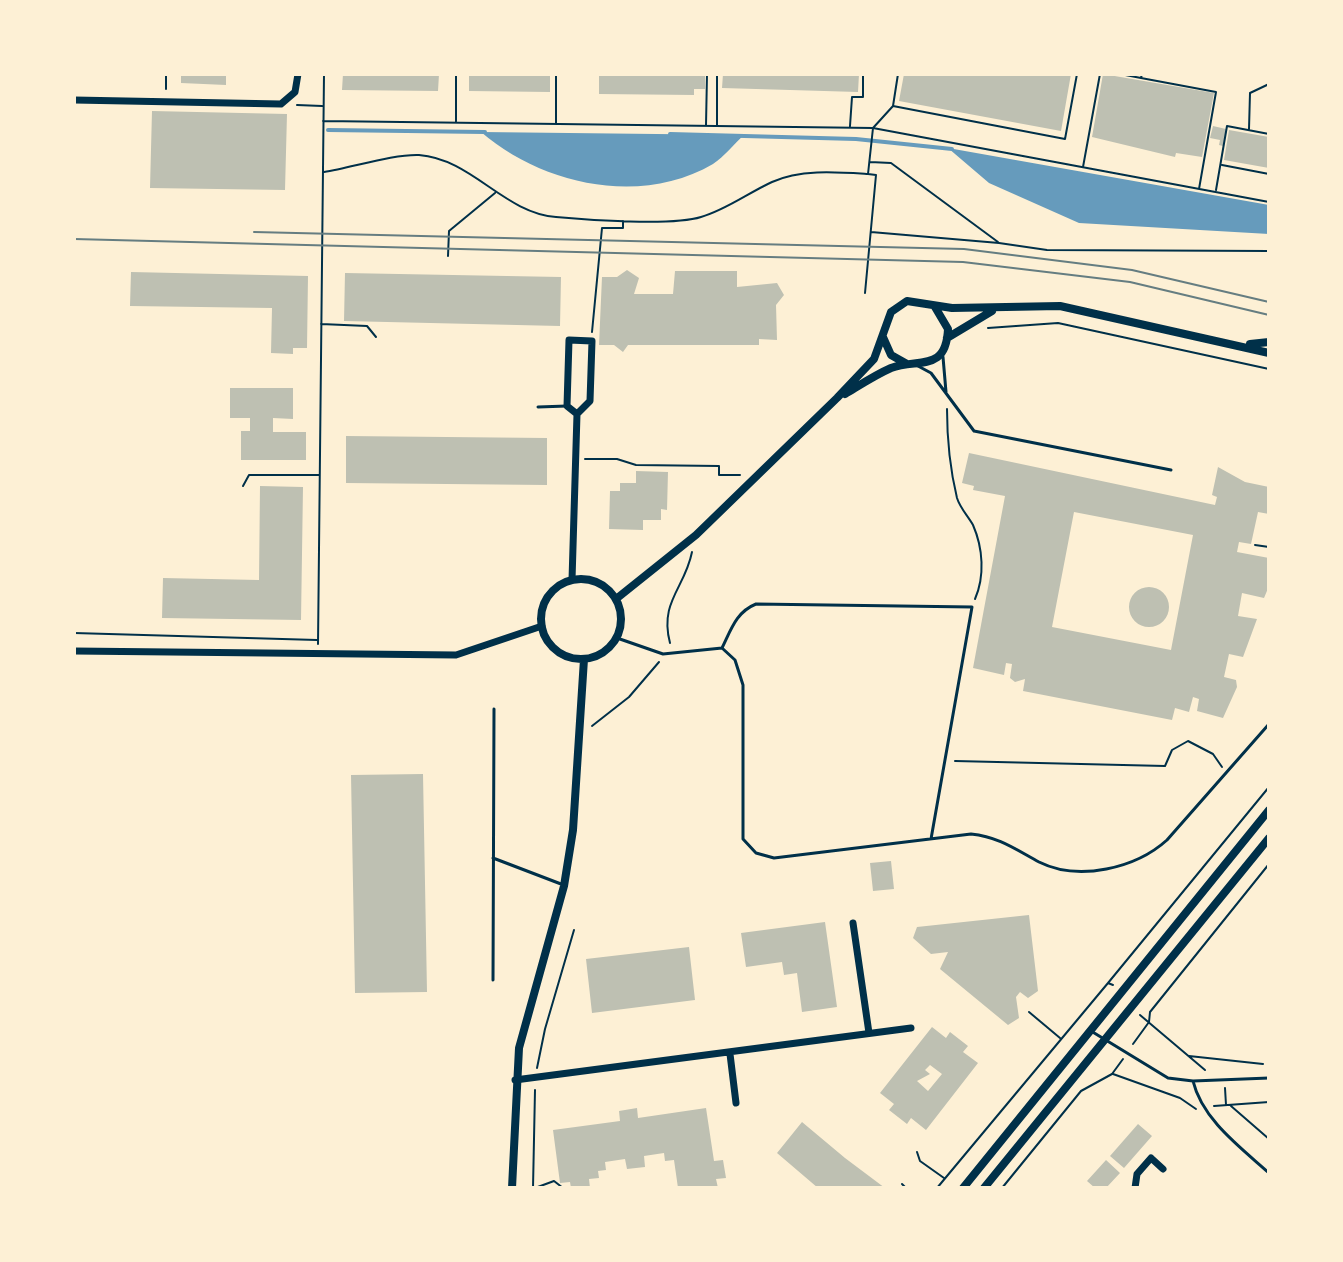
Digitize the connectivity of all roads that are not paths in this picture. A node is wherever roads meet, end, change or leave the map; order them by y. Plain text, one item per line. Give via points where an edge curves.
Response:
1 (298, 74) edge
2 (74, 100) edge
3 (933, 306) junction
4 (997, 309) junction
5 (883, 337) junction
6 (947, 338) junction
7 (1269, 342) edge
8 (1245, 345) junction
9 (943, 349) junction
10 (1269, 353) edge
11 (912, 365) junction
12 (946, 392) junction
13 (837, 398) junction
14 (567, 406) junction
15 (538, 407) dead end
16 (577, 414) junction
17 (1171, 470) dead end
18 (572, 580) junction
19 (616, 599) junction
20 (542, 626) junction
21 (617, 638) junction
22 (722, 648) junction
23 (74, 651) edge
24 (584, 659) junction
25 (494, 709) dead end
26 (1269, 724) edge
27 (1269, 810) edge
28 (1269, 838) edge
29 (931, 840) junction
30 (493, 858) junction
31 (564, 886) junction
32 (853, 923) dead end
33 (493, 980) dead end
34 (911, 1028) dead end
35 (1091, 1031) junction
36 (869, 1033) junction
37 (1105, 1038) junction
38 (730, 1054) junction
39 (1269, 1078) edge
40 (515, 1080) junction
41 (1193, 1081) junction
42 (736, 1103) dead end
43 (1163, 1169) dead end
44 (1269, 1173) edge
45 (512, 1188) edge
46 (963, 1188) edge
47 (984, 1188) edge
48 (1135, 1188) edge

1 - 2 street via 295,92 281,104
3 - 4 street
3 - 5 street via 919,300 896,307 885,322
3 - 6 street via 946,322
4 - 6 street
4 - 8 street via 1060,306
5 - 11 street via 891,355
5 - 13 street via 874,359
6 - 9 street
7 - 8 street
8 - 10 street
9 - 11 street via 929,362
9 - 12 lane
11 - 12 lane via 931,373
11 - 13 street via 892,368
12 - 17 lane via 974,431
13 - 19 street via 696,535
14 - 15 lane
14 - 16 street
14 - 16 street via 569,340 592,341 590,401
16 - 18 street
18 - 19 street via 602,584
18 - 20 street via 548,597
19 - 21 street via 622,618
20 - 23 street via 456,655
20 - 24 street via 556,651
21 - 22 lane via 663,654
21 - 24 street via 603,653
22 - 29 lane via 735,660 743,685 741,828 748,847 784,858
22 - 29 lane via 736,619 756,604 972,607
24 - 31 street via 573,830
25 - 30 lane
26 - 29 lane via 1152,853 1118,867 1059,868 990,836
27 - 35 street
28 - 37 street
30 - 31 lane
30 - 33 lane
31 - 40 street
32 - 36 street
34 - 36 street
35 - 37 lane
35 - 46 street
36 - 38 street
37 - 41 lane via 1168,1078
37 - 47 street
38 - 40 street
38 - 42 street
39 - 41 lane
40 - 45 street
41 - 44 lane via 1223,1132
43 - 48 street via 1151,1158 1137,1174

